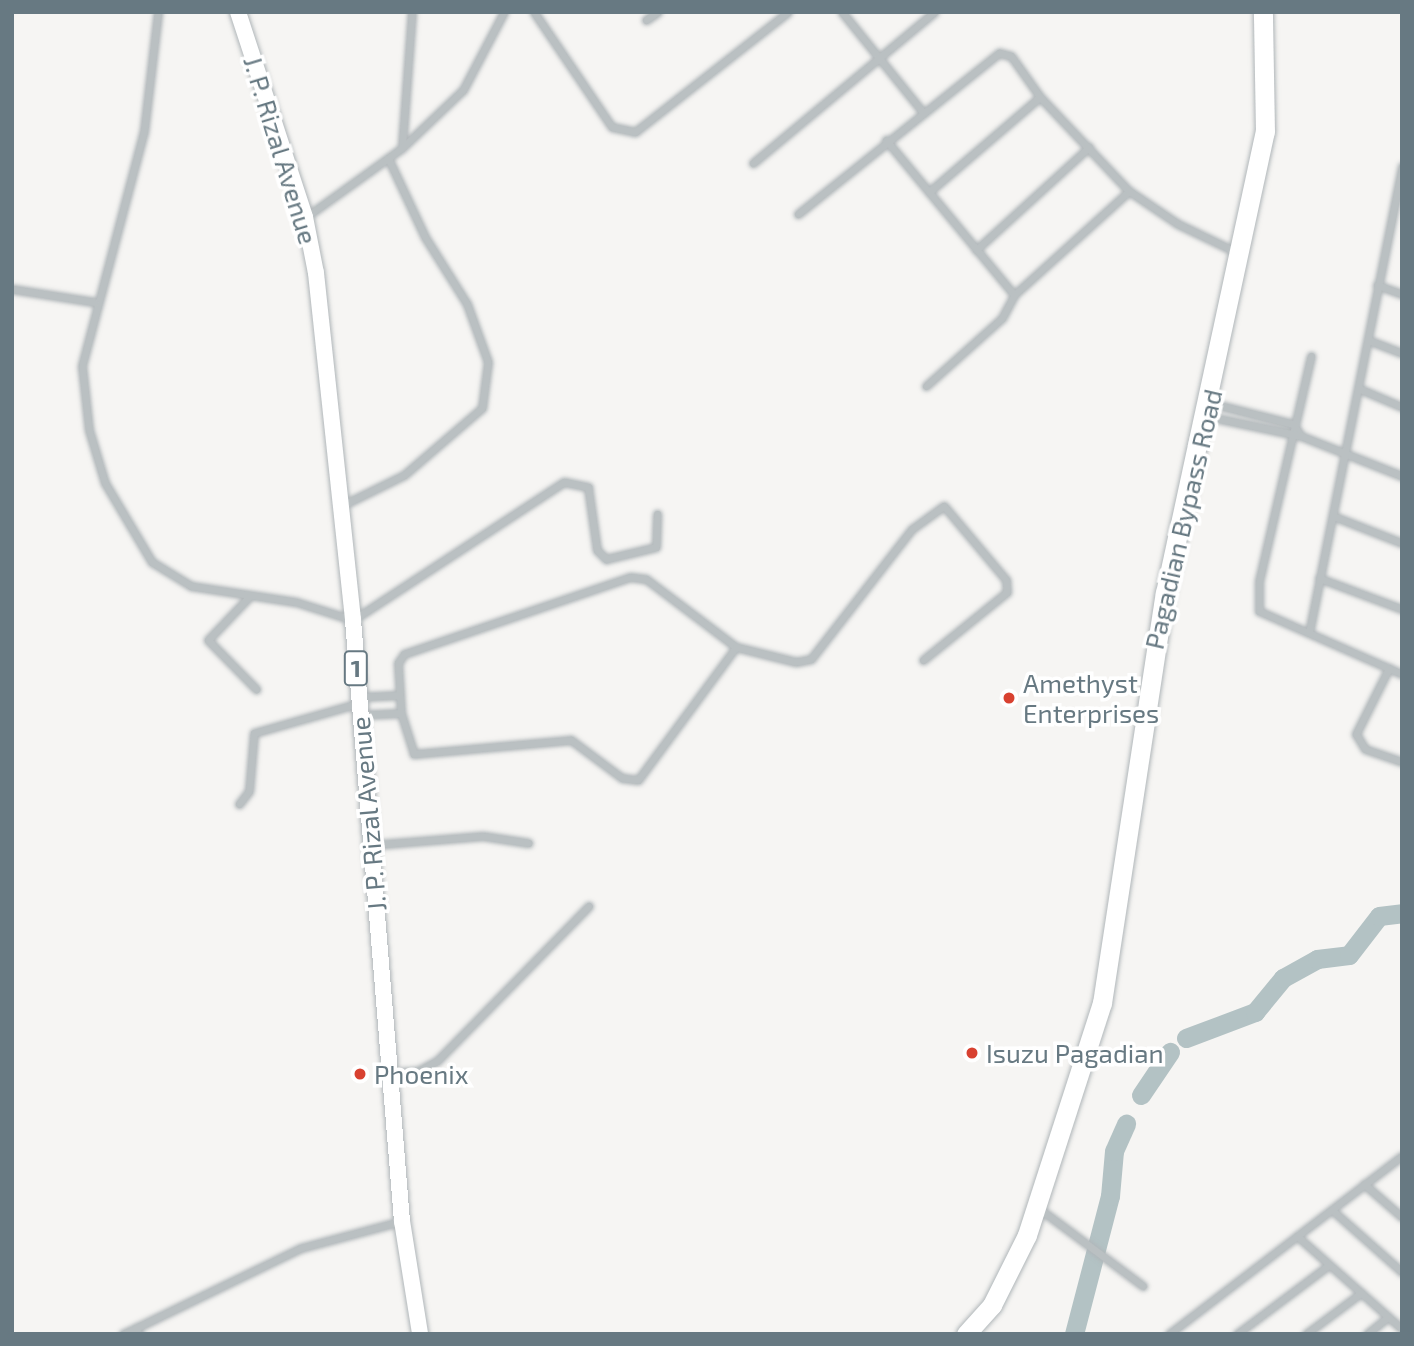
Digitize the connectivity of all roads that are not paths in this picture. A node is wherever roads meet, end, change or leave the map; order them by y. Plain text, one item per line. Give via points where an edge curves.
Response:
1 (158, 12) edge
2 (238, 12) edge
3 (412, 12) edge
4 (504, 12) edge
5 (534, 12) edge
6 (658, 12) edge
7 (788, 12) edge
8 (842, 12) edge
9 (934, 12) edge
10 (1263, 12) edge
11 (646, 20) dead end
12 (879, 55) junction
13 (1040, 97) junction
14 (922, 111) junction
15 (886, 139) junction
16 (1089, 146) junction
17 (402, 148) junction
18 (388, 159) junction
19 (753, 163) dead end
20 (1402, 166) edge
21 (1129, 191) junction
22 (929, 192) junction
23 (798, 214) dead end
24 (305, 217) junction
25 (976, 250) junction
26 (1242, 254) junction
27 (1377, 285) junction
28 (12, 289) edge
29 (1402, 294) edge
30 (1014, 295) junction
31 (94, 302) junction
32 (1368, 340) junction
33 (1402, 352) edge
34 (1311, 356) dead end
35 (926, 386) dead end
36 (1360, 389) junction
37 (1402, 407) edge
38 (1208, 410) junction
39 (1293, 424) junction
40 (1301, 436) junction
41 (1289, 437) junction
42 (1347, 454) junction
43 (1402, 476) edge
44 (341, 506) junction
45 (657, 514) dead end
46 (1333, 516) junction
47 (1402, 543) edge
48 (1319, 578) junction
49 (248, 598) junction
50 (1402, 609) edge
51 (353, 620) junction
52 (1308, 633) junction
53 (736, 647) junction
54 (923, 660) dead end
55 (1389, 668) junction
56 (1402, 674) edge
57 (256, 689) dead end
58 (400, 695) junction
59 (359, 705) junction
60 (401, 713) junction
61 (1402, 762) edge
62 (239, 804) dead end
63 (528, 843) dead end
64 (371, 845) junction
65 (589, 906) dead end
66 (390, 1073) junction
67 (1402, 1156) edge
68 (1394, 1162) junction
69 (1402, 1169) edge
70 (1364, 1184) junction
71 (1037, 1207) junction
72 (1332, 1210) junction
73 (1402, 1217) edge
74 (402, 1221) junction
75 (1297, 1236) junction
76 (1329, 1265) junction
77 (1402, 1272) edge
78 (1143, 1286) dead end
79 (1361, 1293) junction
80 (1388, 1317) junction
81 (1402, 1329) edge
82 (137, 1331) edge
83 (123, 1334) edge
84 (420, 1334) edge
85 (967, 1334) edge
86 (1169, 1334) edge
87 (1237, 1334) edge
88 (1306, 1334) edge
89 (1367, 1334) edge

1 - 31 street via 144,131
2 - 24 main road, J. P. Rizal Avenue / 1
3 - 17 street
4 - 17 street via 478,72
5 - 7 street via 612,127 635,132
6 - 11 street
8 - 12 street
9 - 12 street
10 - 26 highway, Pagadian Bypass Road via 1265,132
12 - 14 street
12 - 19 street
13 - 14 street via 1011,56 999,52
13 - 16 street
13 - 22 street
14 - 15 street
15 - 22 street
15 - 23 street
16 - 21 street
16 - 25 street
17 - 18 street
18 - 24 street
18 - 44 street via 425,237 467,304 488,362 482,408 404,475
20 - 27 street
21 - 26 street via 1178,224
21 - 30 street
22 - 25 street
24 - 44 main road, J. P. Rizal Avenue / 1
25 - 30 street
26 - 38 highway, Pagadian Bypass Road
27 - 29 street
27 - 32 street
28 - 31 street
30 - 35 street via 1002,318
31 - 49 street via 82,384 114,506 139,546 172,575
32 - 33 street
32 - 36 street
34 - 39 street
36 - 37 street
36 - 42 street
38 - 39 street
38 - 41 street
38 - 71 highway, Pagadian Bypass Road via 1151,667 1102,1003
39 - 40 street
39 - 41 street
40 - 41 street
40 - 42 street
41 - 52 street via 1257,601 1268,620
42 - 43 street
42 - 46 street
44 - 51 main road, J. P. Rizal Avenue / 1
45 - 51 street via 656,547 606,559 597,550 588,487 564,482
46 - 47 street
46 - 48 street
48 - 50 street
48 - 52 street
49 - 51 street via 296,602
49 - 57 street via 208,640
51 - 59 main road, J. P. Rizal Avenue / 1
52 - 55 street
53 - 54 street via 796,662 811,659 912,529 944,506 1006,580 1007,592
53 - 58 street via 646,579 630,577 408,651 398,663
53 - 60 street via 638,779 622,778 571,740 419,755 408,744
55 - 56 street
55 - 61 street via 1356,734 1365,748
58 - 59 street
58 - 60 street
59 - 60 street
59 - 62 street via 254,733 249,792
59 - 64 main road, J. P. Rizal Avenue / 1
63 - 64 street via 483,836
64 - 66 main road, J. P. Rizal Avenue / 1
65 - 66 street via 511,993 437,1061 418,1071
66 - 74 main road, J. P. Rizal Avenue / 1
67 - 68 street
68 - 69 street
68 - 70 street
70 - 72 street
70 - 73 street
71 - 78 street
71 - 85 highway, Pagadian Bypass Road via 992,1305
72 - 75 street
72 - 77 street
74 - 82 street via 301,1248
74 - 84 main road, J. P. Rizal Avenue / 1
75 - 76 street
75 - 86 street
76 - 79 street
76 - 87 street
79 - 80 street
79 - 88 street
80 - 81 street
80 - 89 street
82 - 83 street

